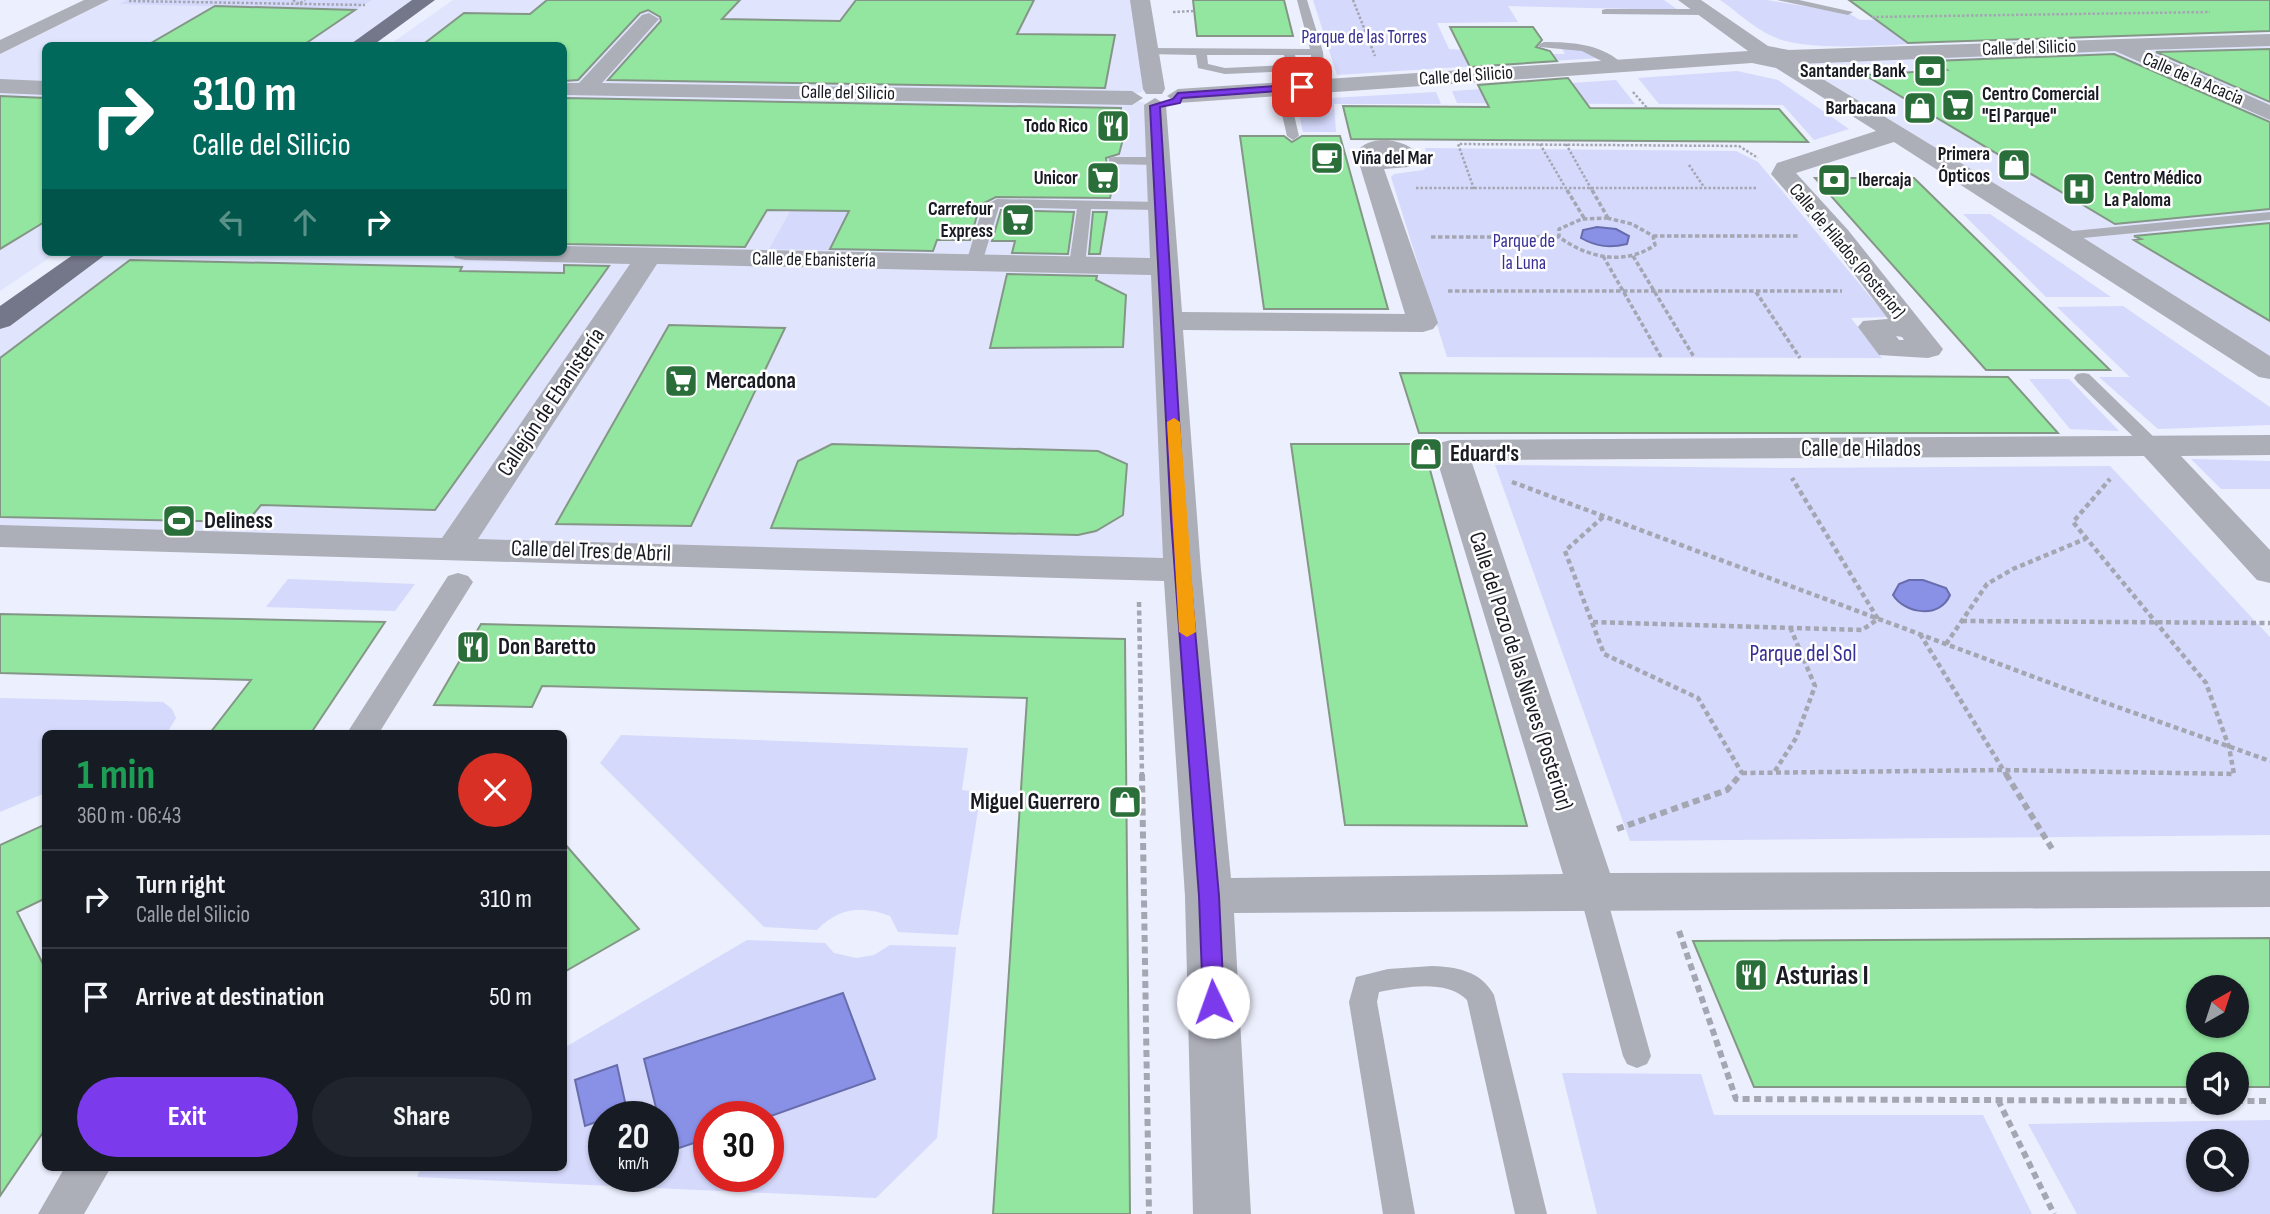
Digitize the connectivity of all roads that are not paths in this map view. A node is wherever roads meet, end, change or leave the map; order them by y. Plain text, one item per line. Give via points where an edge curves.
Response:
1 (99, 0) edge
2 (1140, 0) edge
3 (1302, 0) edge
4 (1688, 0) edge
5 (1782, 0) edge
6 (433, 4) edge
7 (1606, 12) dead end
8 (1704, 12) junction
9 (1848, 12) dead end
10 (649, 19) dead end
11 (2270, 40) edge
12 (365, 42) edge
13 (393, 42) edge
14 (2, 45) edge
15 (1544, 45) dead end
16 (2116, 46) junction
17 (1148, 51) junction
18 (1201, 52) junction
19 (1289, 52) junction
20 (1317, 52) junction
21 (1772, 57) junction
22 (1619, 66) junction
23 (1322, 85) junction
24 (0, 86) edge
25 (42, 88) edge
26 (574, 89) edge
27 (1282, 89) junction
28 (1155, 97) junction
29 (2270, 113) edge
30 (1899, 134) junction
31 (1293, 136) dead end
32 (1114, 160) dead end
33 (1157, 161) junction
34 (1377, 175) road end
35 (1085, 205) junction
36 (1160, 206) junction
37 (2270, 216) edge
38 (2062, 236) junction
39 (567, 255) edge
40 (52, 256) edge
41 (89, 256) edge
42 (648, 257) junction
43 (974, 263) junction
44 (1076, 265) junction
45 (1162, 267) junction
46 (0, 291) edge
47 (0, 320) edge
48 (1168, 321) junction
49 (1910, 328) dead end
50 (2270, 370) edge
51 (2083, 378) dead end
52 (2270, 446) edge
53 (2165, 459) junction
54 (1456, 464) joint
55 (0, 536) edge
56 (456, 565) junction
57 (1181, 570) junction
58 (2270, 572) edge
59 (365, 730) edge
60 (2270, 889) edge
61 (1592, 891) junction
62 (1209, 896) junction
63 (1637, 1056) dead end
64 (87, 1171) edge
65 (60, 1214) edge
66 (1222, 1214) edge
67 (1399, 1214) edge
68 (1531, 1214) edge

1 - 14 street
2 - 17 street
3 - 20 lane
4 - 8 street
5 - 9 lane
6 - 12 main road
6 - 13 main road
7 - 8 lane
8 - 21 street
10 - 26 street
11 - 16 street, Calle del Silicio
15 - 22 lane via 1587,47
16 - 21 street, Calle del Silicio
16 - 29 street, Calle de la Acacia
17 - 18 lane
17 - 28 street
18 - 19 lane
18 - 19 lane via 1202,66 1225,71 1292,68
19 - 20 lane
20 - 23 lane
21 - 22 street, Calle del Silicio
21 - 30 street
22 - 23 street, Calle del Silicio
23 - 27 street, Calle del Silicio
24 - 25 street
26 - 28 street, Calle del Silicio
27 - 28 street, Calle del Silicio
27 - 31 lane
28 - 33 street
30 - 38 street
30 - 49 street, Calle de Hilados (Posterior) via 1873,139 1791,178
32 - 33 lane
33 - 36 street
34 - 48 street via 1423,323
35 - 36 lane
35 - 43 lane via 998,202 990,206
35 - 44 lane
36 - 45 street
37 - 38 lane
38 - 50 street
39 - 42 street, Calle de Ebanistería
40 - 46 main road
41 - 47 main road
42 - 43 street, Calle de Ebanistería
42 - 56 street, Callejón de Ebanistería
43 - 44 street, Calle de Ebanistería
44 - 45 street, Calle de Ebanistería
45 - 48 street
48 - 57 street
51 - 53 lane
52 - 53 street, Calle de Hilados
53 - 54 street, Calle de Hilados via 1774,449
53 - 58 street
54 - 61 street, Calle del Pozo de las Nieves (Posterior)
55 - 56 street, Calle del Tres de Abril
56 - 57 street, Calle del Tres de Abril
56 - 59 street
57 - 62 street
60 - 61 street
61 - 62 street
61 - 63 lane
62 - 66 street
64 - 65 street
67 - 68 lane via 1363,1002 1366,985 1443,977 1466,982 1480,995

